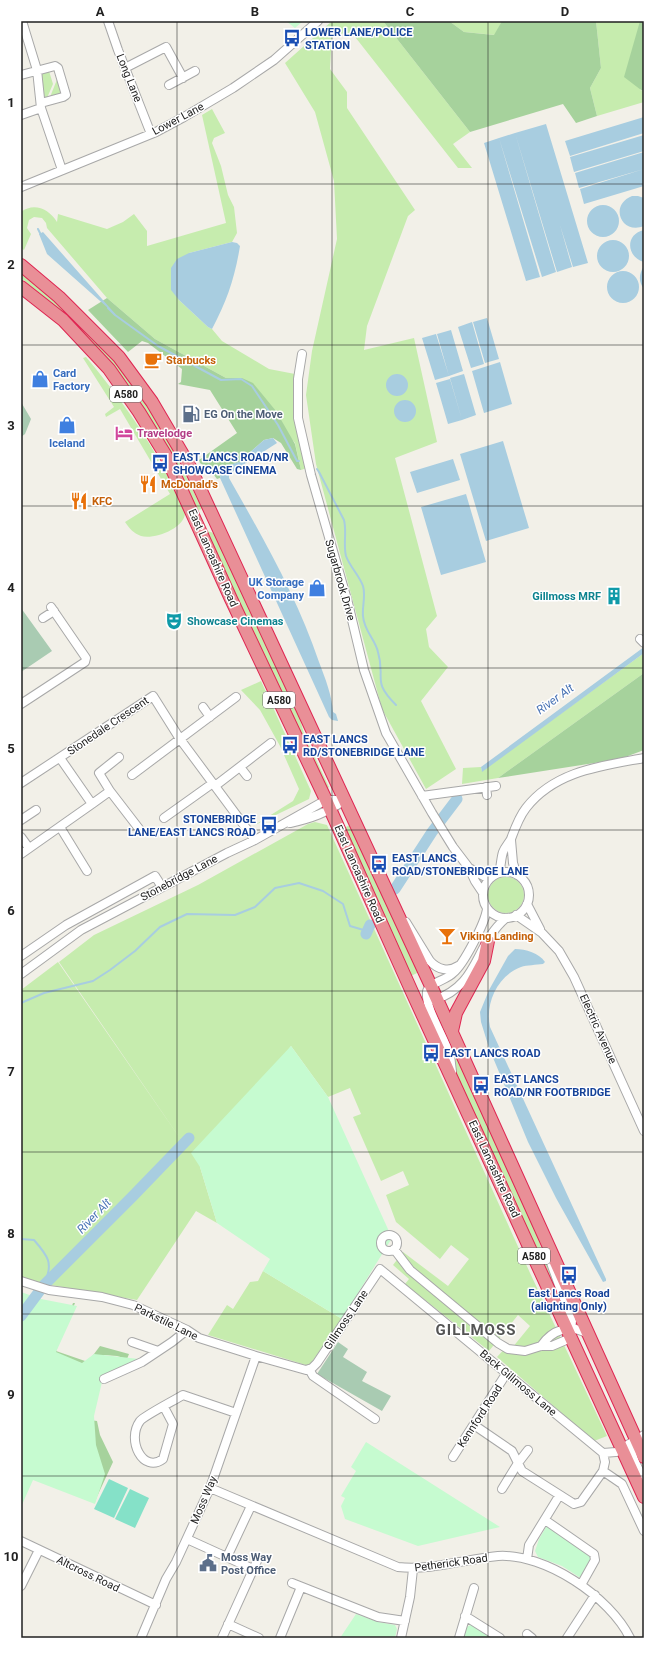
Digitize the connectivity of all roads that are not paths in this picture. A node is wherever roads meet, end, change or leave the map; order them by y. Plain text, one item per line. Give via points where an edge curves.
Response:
1 (22, 21) edge
2 (108, 21) edge
3 (318, 21) edge
4 (125, 68) junction
5 (37, 70) junction
6 (195, 71) dead end
7 (21, 75) edge
8 (183, 78) junction
9 (169, 85) dead end
10 (41, 106) junction
11 (21, 115) edge
12 (151, 134) junction
13 (62, 170) junction
14 (21, 187) edge
15 (21, 265) edge
16 (21, 279) edge
17 (21, 287) edge
18 (63, 320) junction
19 (302, 354) dead end
20 (43, 618) dead end
21 (236, 697) dead end
22 (21, 704) edge
23 (203, 707) dead end
24 (210, 716) junction
25 (180, 739) junction
26 (272, 743) dead end
27 (119, 757) dead end
28 (60, 758) junction
29 (644, 758) edge
30 (240, 767) junction
31 (132, 775) dead end
32 (247, 776) dead end
33 (21, 783) edge
34 (214, 785) junction
35 (496, 786) dead end
36 (110, 791) junction
37 (422, 796) junction
38 (345, 800) junction
39 (92, 804) junction
40 (329, 805) junction
41 (36, 810) dead end
42 (164, 818) dead end
43 (21, 820) edge
44 (60, 827) junction
45 (140, 830) dead end
46 (21, 837) edge
47 (255, 840) junction
48 (511, 840) junction
49 (29, 848) junction
50 (21, 854) edge
51 (469, 868) junction
52 (87, 870) dead end
53 (499, 873) junction
54 (517, 875) junction
55 (489, 879) junction
56 (162, 887) junction
57 (483, 892) junction
58 (527, 904) junction
59 (394, 907) junction
60 (487, 908) junction
61 (516, 915) junction
62 (506, 918) junction
63 (66, 925) junction
64 (542, 933) junction
65 (72, 936) junction
66 (488, 941) junction
67 (21, 956) edge
68 (460, 964) junction
69 (21, 974) edge
70 (431, 986) junction
71 (412, 992) junction
72 (432, 1000) junction
73 (452, 1032) junction
74 (453, 1080) junction
75 (644, 1131) edge
76 (542, 1233) junction
77 (394, 1249) dead end
78 (380, 1269) joint
79 (24, 1282) edge
80 (187, 1330) junction
81 (569, 1330) junction
82 (588, 1334) junction
83 (132, 1342) dead end
84 (158, 1351) junction
85 (256, 1356) junction
86 (309, 1369) junction
87 (506, 1374) junction
88 (104, 1379) dead end
89 (164, 1407) junction
90 (236, 1413) junction
91 (376, 1419) dead end
92 (474, 1425) junction
93 (640, 1438) edge
94 (622, 1449) junction
95 (528, 1450) dead end
96 (603, 1453) junction
97 (453, 1457) dead end
98 (644, 1458) edge
99 (518, 1464) junction
100 (603, 1471) junction
101 (644, 1480) edge
102 (210, 1488) junction
103 (502, 1489) dead end
104 (560, 1496) junction
105 (644, 1497) edge
106 (251, 1506) junction
107 (545, 1520) junction
108 (644, 1531) edge
109 (187, 1539) junction
110 (21, 1541) edge
111 (38, 1550) junction
112 (227, 1557) junction
113 (527, 1559) junction
114 (413, 1569) junction
115 (292, 1583) dead end
116 (581, 1585) junction
117 (21, 1586) edge
118 (301, 1587) junction
119 (474, 1588) dead end
120 (595, 1595) junction
121 (156, 1605) junction
122 (465, 1616) junction
123 (405, 1621) junction
124 (228, 1624) junction
125 (141, 1638) edge
126 (222, 1638) edge
127 (259, 1638) edge
128 (280, 1638) edge
129 (401, 1638) edge
130 (459, 1638) edge
131 (500, 1638) edge
132 (567, 1638) edge
133 (630, 1638) edge

1 - 5 street
2 - 4 street, Long Lane
3 - 12 street, Lower Lane via 263,68 184,117
4 - 8 street via 166,47
4 - 12 street, Long Lane
5 - 7 street
5 - 10 street
5 - 10 street via 55,66 58,68 66,94
6 - 8 street
8 - 9 street
10 - 11 street
10 - 13 street
12 - 13 street, Lower Lane
13 - 14 street, Lower Lane
15 - 38 highway, East Lancashire Road / A580 via 59,297 119,357 152,402 190,465
16 - 18 highway via 49,301
17 - 18 highway, East Lancashire Road / A580
18 - 40 highway, East Lancashire Road / A580 via 109,370 166,456
19 - 37 street, Sugarbrook Drive via 298,379 298,418 311,475 348,603 364,670 386,733
20 - 22 street via 52,609 86,658 85,662
21 - 24 street
23 - 24 street
24 - 25 street
25 - 28 street, Stonedale Crescent via 153,696
25 - 31 street
25 - 34 street, Stonedale Crescent
26 - 30 street
27 - 36 street via 99,772
28 - 33 street, Stonedale Crescent
28 - 39 street
29 - 48 street via 587,768 563,778 544,790 526,808
30 - 32 street
30 - 34 street
34 - 42 street
34 - 47 street, Stonedale Crescent
35 - 37 street via 486,791
36 - 39 street
36 - 45 street
37 - 51 street, Sugarbrook Drive
38 - 40 street, Stonebridge Lane
38 - 59 highway, East Lancashire Road / A580
39 - 44 street
40 - 47 street, Stonebridge Lane
40 - 71 highway, East Lancashire Road / A580
41 - 43 street
44 - 49 street
44 - 52 street
46 - 49 street
47 - 56 street, Stonebridge Lane
48 - 53 street via 504,850
48 - 54 street
49 - 50 street
51 - 55 street
51 - 57 street, Sugarbrook Drive
53 - 54 street
53 - 55 street
54 - 58 street via 527,888
55 - 57 street
56 - 63 street via 155,876
56 - 65 street, Stonebridge Lane
57 - 60 street
58 - 61 street
58 - 64 street, Electric Avenue
59 - 68 street via 436,967 453,969
59 - 70 highway, East Lancashire Road / A580
60 - 62 street via 492,914
60 - 68 street via 484,921
61 - 62 street
61 - 64 street, Electric Avenue
62 - 66 street via 495,928
63 - 65 street
63 - 67 street
64 - 75 street, Electric Avenue via 559,951 574,977
65 - 69 street, Stonebridge Lane
66 - 72 street via 464,982 454,991
66 - 73 highway via 484,961 456,1013
68 - 70 street via 449,976
70 - 72 highway, East Lancashire Road / A580
71 - 72 street via 418,997
71 - 74 highway, East Lancashire Road / A580
72 - 73 highway, East Lancashire Road / A580
72 - 74 street via 450,1056
73 - 76 highway, East Lancashire Road / A580
74 - 81 highway, East Lancashire Road / A580
76 - 81 street via 556,1280 570,1314
76 - 82 highway, East Lancashire Road / A580
77 - 81 street via 410,1270 504,1347 525,1351 541,1346 552,1346 566,1340
78 - 86 street, Gillmoss Lane via 317,1363
78 - 87 street, Back Gillmoss Lane
79 - 80 street, Parkstile Lane via 50,1290 102,1297 133,1305
80 - 84 street
80 - 85 street, Parkstile Lane via 198,1338
81 - 82 street
81 - 94 highway, East Lancashire Road / A580
82 - 93 highway, East Lancashire Road / A580
83 - 84 street
84 - 88 street via 142,1362
85 - 86 street, Parkstile Lane via 300,1369
85 - 90 street, Moss Way
86 - 91 street via 313,1376
87 - 92 street, Kennford Road
87 - 96 street, Back Gillmoss Lane
89 - 89 street via 141,1420 134,1432 135,1446 141,1457 152,1463 162,1459 173,1424
89 - 90 street via 183,1395
90 - 102 street, Moss Way
92 - 97 street, Kennford Road
92 - 99 street via 512,1451
93 - 94 street
93 - 98 highway, East Lancashire Road / A580
93 - 101 street via 632,1446 632,1451
94 - 96 street
94 - 105 highway, East Lancashire Road / A580
95 - 99 street
96 - 100 street
99 - 103 street
99 - 104 street via 522,1471
100 - 104 street via 581,1502 574,1504
100 - 108 street via 622,1484
102 - 106 street, Petherick Road
102 - 109 street, Moss Way
104 - 107 street
106 - 112 street
106 - 114 street, Petherick Road via 398,1567
107 - 113 street via 529,1545
107 - 116 street via 594,1554 595,1560
109 - 112 street
109 - 121 street, Moss Way via 166,1579
110 - 111 street, Altcross Road
111 - 117 street
111 - 121 street, Altcross Road
112 - 124 street via 255,1565
113 - 114 street, Petherick Road via 500,1556
113 - 116 street, Petherick Road via 555,1569
114 - 123 street
115 - 118 street
116 - 120 street, Petherick Road
118 - 123 street via 378,1617
118 - 128 street
119 - 122 street
120 - 132 street
120 - 133 street, Petherick Road via 611,1608
121 - 125 street, Moss Way
122 - 130 street
122 - 131 street
123 - 129 street
124 - 126 street
124 - 127 street

